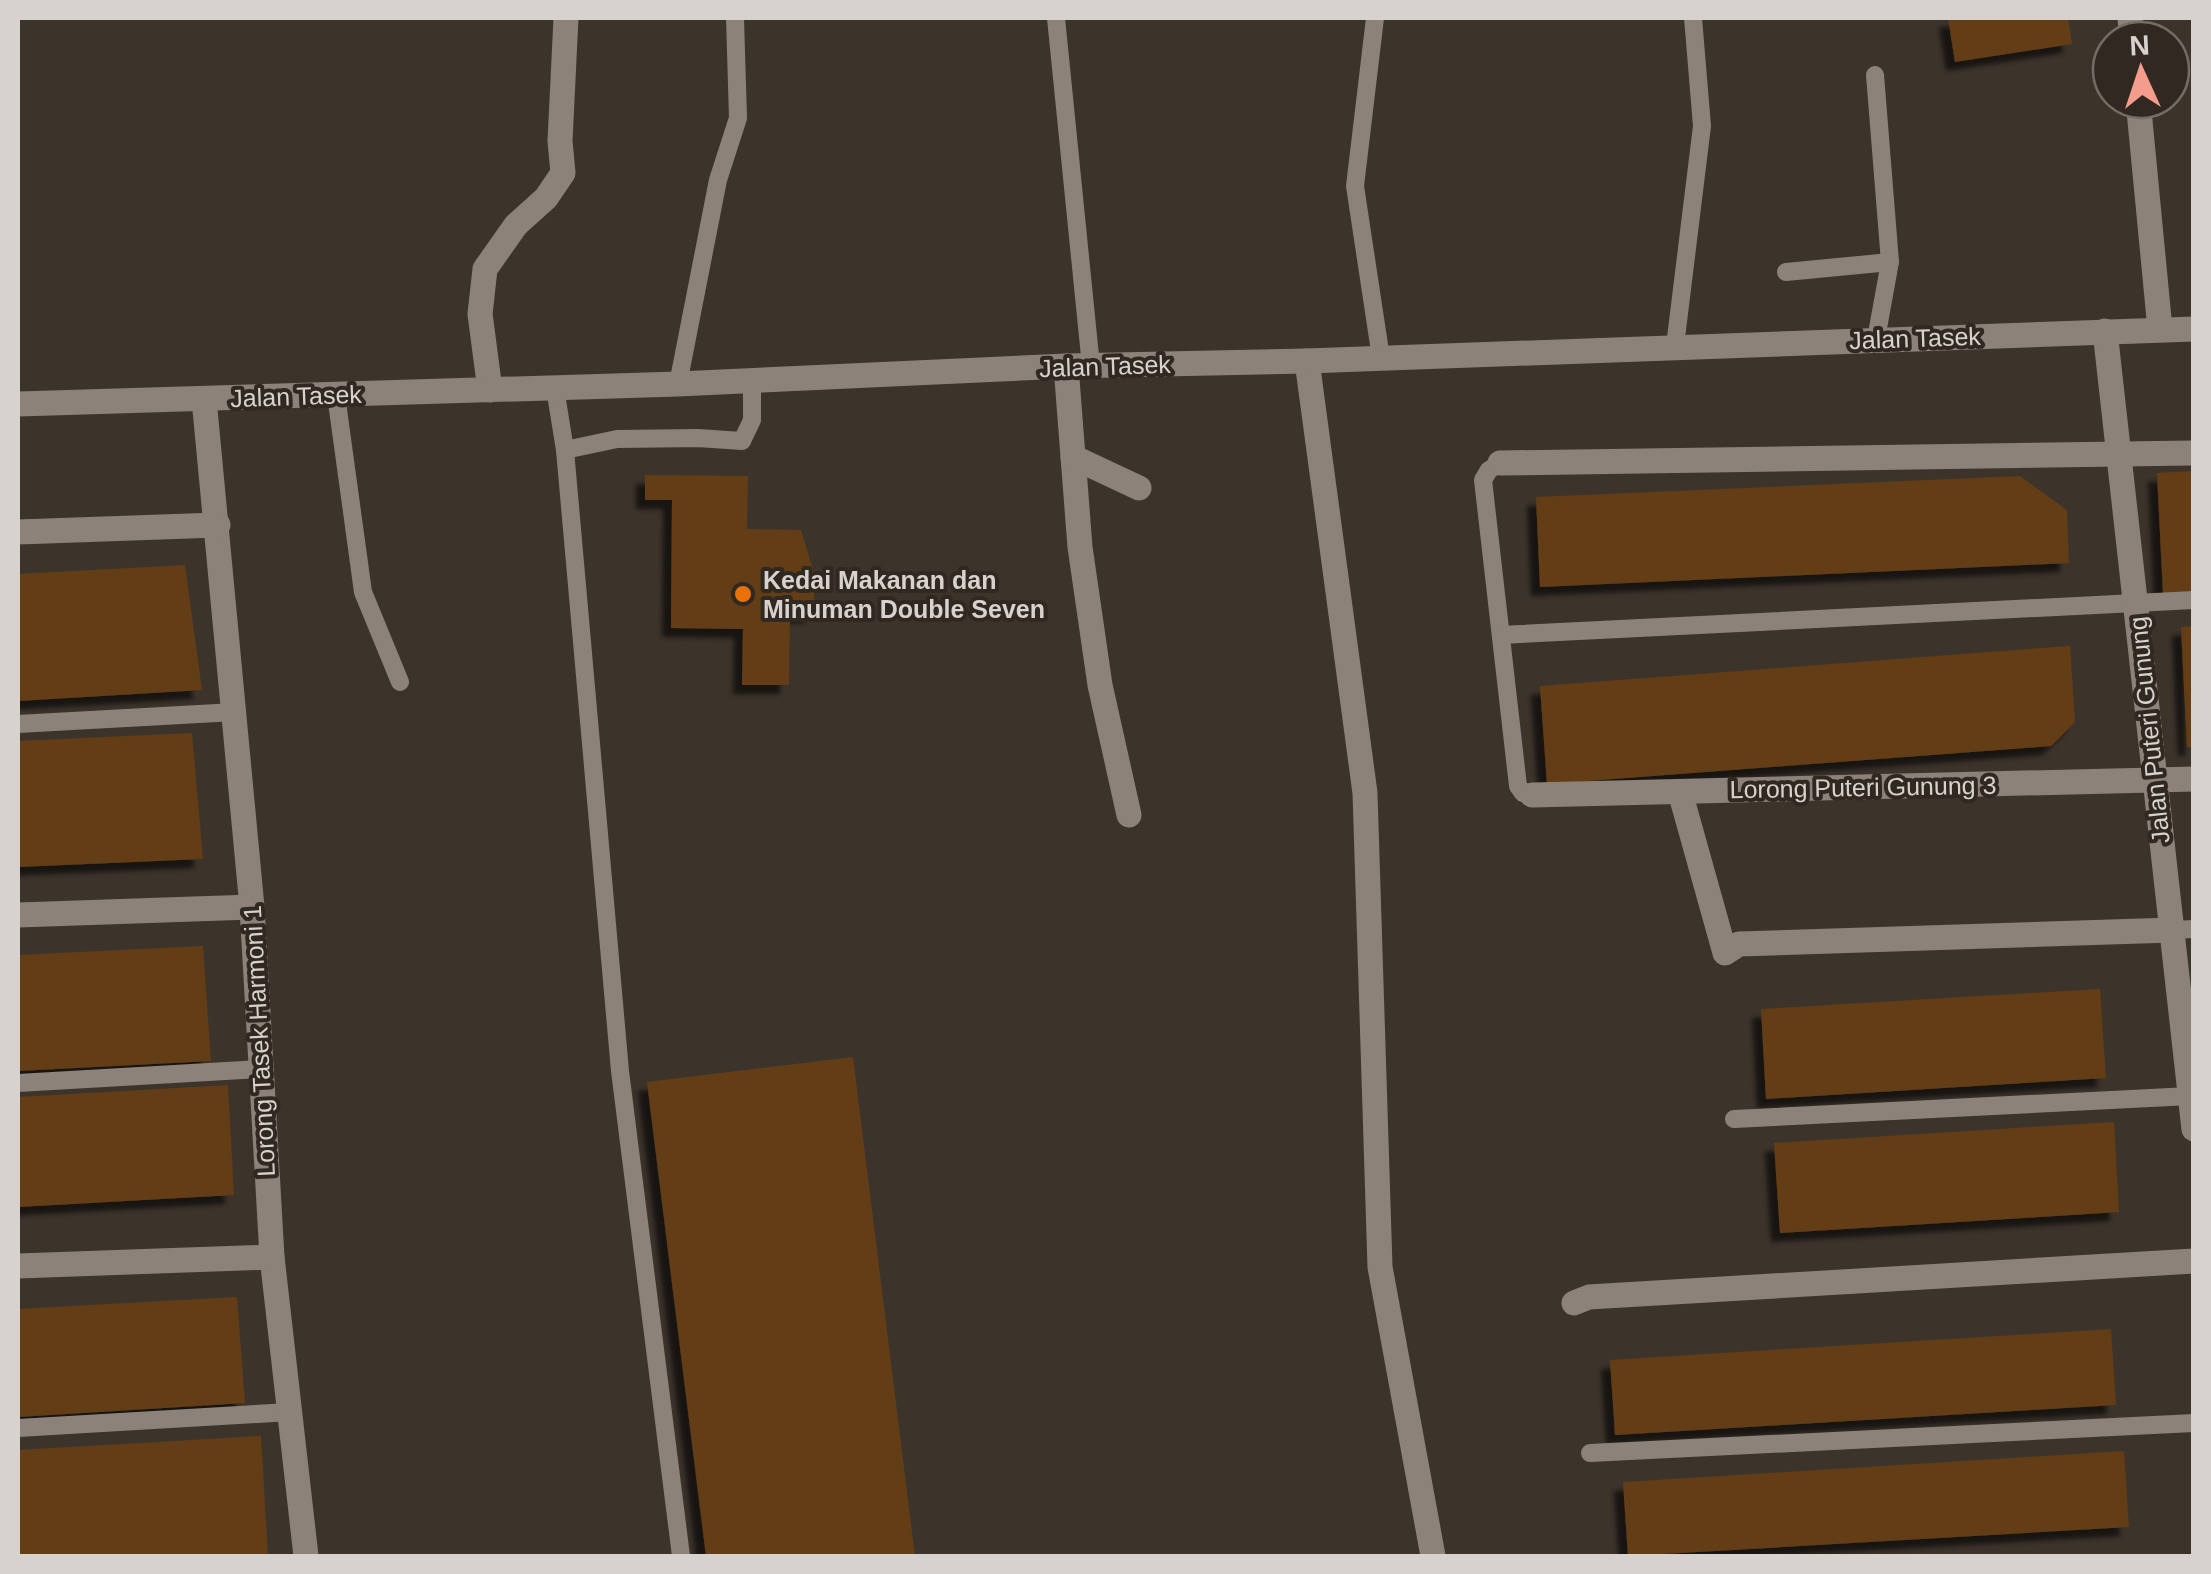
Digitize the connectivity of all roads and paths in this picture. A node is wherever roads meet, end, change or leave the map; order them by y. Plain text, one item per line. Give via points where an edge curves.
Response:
1 (566, 18) edge
2 (736, 18) edge
3 (1056, 18) edge
4 (1375, 18) edge
5 (1693, 18) edge
6 (1874, 75) dead end
7 (2140, 120) edge
8 (1890, 262) junction
9 (1786, 272) dead end
10 (2194, 328) edge
11 (2160, 329) junction
12 (2105, 331) junction
13 (1876, 339) junction
14 (1674, 346) junction
15 (1381, 358) junction
16 (1307, 362) junction
17 (1079, 366) junction
18 (752, 381) junction
19 (678, 384) junction
20 (555, 388) junction
21 (490, 390) junction
22 (336, 395) junction
23 (204, 400) junction
24 (18, 404) edge
25 (565, 450) junction
26 (2194, 453) edge
27 (2118, 454) junction
28 (1073, 458) junction
29 (1500, 463) joint
30 (1139, 488) dead end
31 (218, 525) junction
32 (18, 532) edge
33 (2194, 600) edge
34 (2135, 602) junction
35 (1500, 635) junction
36 (400, 682) dead end
37 (235, 712) junction
38 (18, 724) edge
39 (2194, 779) edge
40 (2155, 780) junction
41 (1680, 792) junction
42 (1532, 796) joint
43 (1129, 814) dead end
44 (252, 907) junction
45 (18, 915) edge
46 (2183, 930) edge
47 (261, 1068) junction
48 (18, 1083) edge
49 (2191, 1088) edge
50 (1734, 1119) dead end
51 (2194, 1129) edge
52 (272, 1256) junction
53 (2194, 1262) edge
54 (18, 1266) edge
55 (1574, 1303) dead end
56 (290, 1412) junction
57 (2194, 1423) edge
58 (18, 1428) edge
59 (1590, 1453) dead end
60 (306, 1556) edge
61 (681, 1556) edge
62 (1434, 1556) edge

1 - 21 street via 563,173 484,269 480,314
2 - 19 lane via 738,118 718,180
3 - 17 lane
4 - 15 lane via 1355,186
5 - 14 lane via 1702,126
6 - 8 lane
7 - 11 street
8 - 9 lane
8 - 13 lane
10 - 11 street, Jalan Tasek
11 - 12 street, Jalan Tasek
12 - 13 street, Jalan Tasek
12 - 27 street, Jalan Puteri Gunung
13 - 14 street, Jalan Tasek
14 - 15 street, Jalan Tasek
15 - 16 street, Jalan Tasek
16 - 17 street, Jalan Tasek
16 - 62 street via 1366,793 1380,1267
17 - 18 street, Jalan Tasek
17 - 28 street
18 - 19 street, Jalan Tasek
18 - 25 lane via 752,420 742,440 617,438
19 - 20 street, Jalan Tasek
20 - 21 street, Jalan Tasek
20 - 25 lane
21 - 22 street, Jalan Tasek
22 - 23 street, Jalan Tasek
22 - 36 lane via 362,592
23 - 24 street, Jalan Tasek
23 - 31 street, Lorong Tasek Harmoni 1
25 - 61 lane via 620,1071
26 - 27 street
27 - 29 street
27 - 34 street, Jalan Puteri Gunung
28 - 30 street
28 - 43 street via 1100,685
29 - 35 lane via 1482,480
31 - 32 street
31 - 37 street, Lorong Tasek Harmoni 1
33 - 34 lane
34 - 35 lane
34 - 40 street, Jalan Puteri Gunung
35 - 42 lane via 1518,786
37 - 38 lane
37 - 44 street, Lorong Tasek Harmoni 1
39 - 40 street, Lorong Puteri Gunung 3
40 - 41 street, Lorong Puteri Gunung 3
40 - 46 street, Jalan Puteri Gunung
41 - 42 street, Lorong Puteri Gunung 3
41 - 46 street via 1725,953 1739,944
44 - 45 street
44 - 47 street, Lorong Tasek Harmoni 1
46 - 49 street, Jalan Puteri Gunung
47 - 48 lane
47 - 52 street, Lorong Tasek Harmoni 1
49 - 50 lane
49 - 51 street, Jalan Puteri Gunung
52 - 54 street
52 - 56 street, Lorong Tasek Harmoni 1
53 - 55 street
56 - 58 lane
56 - 60 street, Lorong Tasek Harmoni 1
57 - 59 lane

